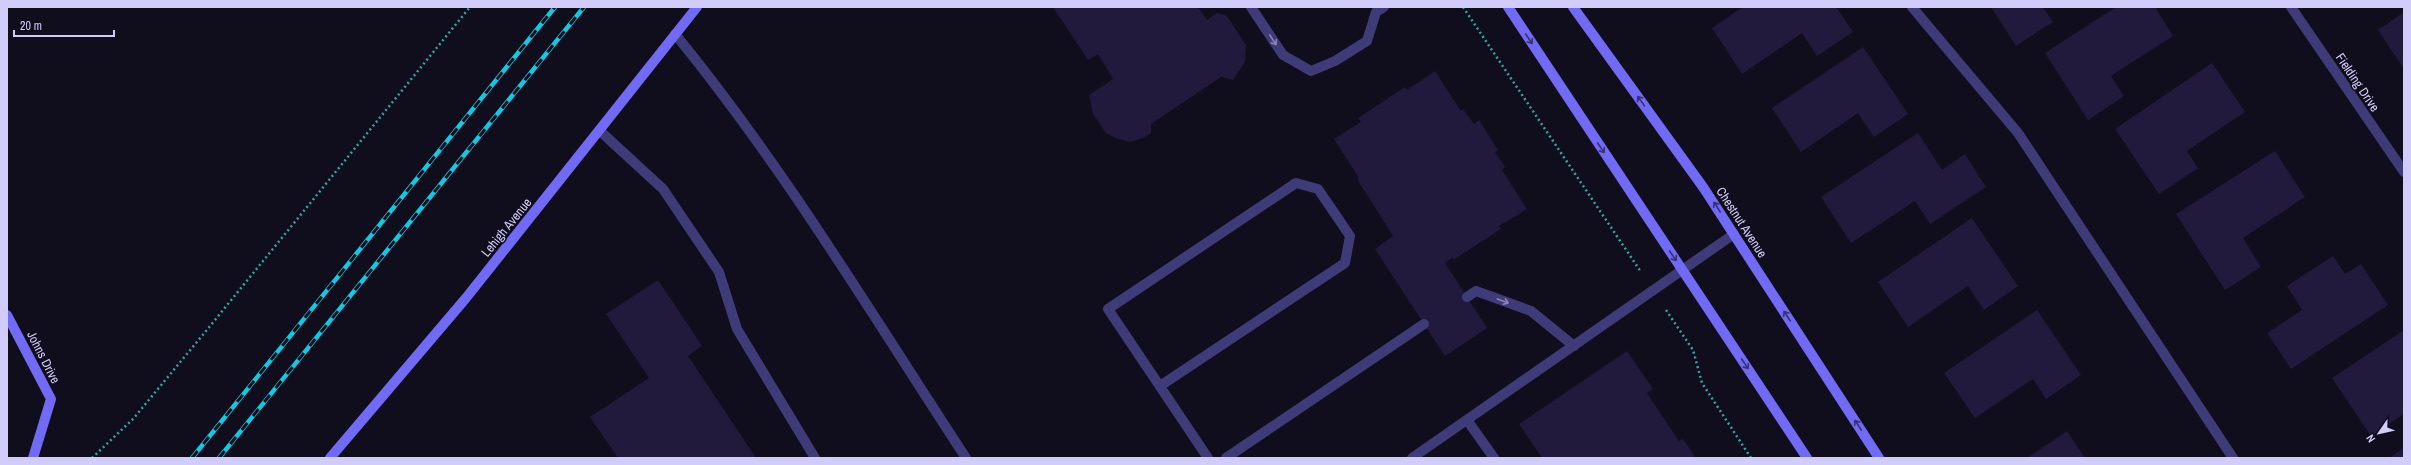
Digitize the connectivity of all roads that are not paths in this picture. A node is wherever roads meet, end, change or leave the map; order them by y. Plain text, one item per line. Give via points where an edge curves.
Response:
1 (697, 7) edge
2 (1251, 7) edge
3 (1508, 7) edge
4 (1573, 7) edge
5 (1912, 7) edge
6 (2291, 7) edge
7 (1377, 9) edge
8 (676, 34) junction
9 (600, 131) junction
10 (2404, 172) edge
11 (1734, 234) junction
12 (1683, 271) junction
13 (1467, 297) dead end
14 (7, 315) edge
15 (1424, 324) dead end
16 (1574, 346) junction
17 (1160, 386) junction
18 (1467, 420) junction
19 (33, 458) edge
20 (330, 458) edge
21 (815, 458) edge
22 (966, 458) edge
23 (1208, 458) edge
24 (1226, 458) edge
25 (1412, 458) edge
26 (1494, 458) edge
27 (1807, 458) edge
28 (1880, 458) edge
29 (2233, 458) edge

1 - 8 street, Lehigh Avenue
2 -> 7 street via 1283,55 1312,71 1335,61 1367,41
3 -> 12 street
11 -> 4 street, Chestnut Avenue
5 - 29 street via 2018,133
6 - 10 street, Fielding Drive
8 - 9 street, Lehigh Avenue
8 - 22 street via 715,82 787,185
9 - 20 street, Lehigh Avenue via 466,298
9 - 21 street via 663,189 720,272 737,330
11 - 12 street
28 -> 11 street, Chestnut Avenue
12 - 16 street
12 -> 27 street
13 -> 16 street via 1476,291 1531,311
14 - 19 street, Johns Drive via 51,398
15 - 24 street
16 - 18 street
17 - 17 street via 1108,309 1296,183 1318,189 1350,236 1345,263
17 - 23 street
18 - 25 street
18 - 26 street

